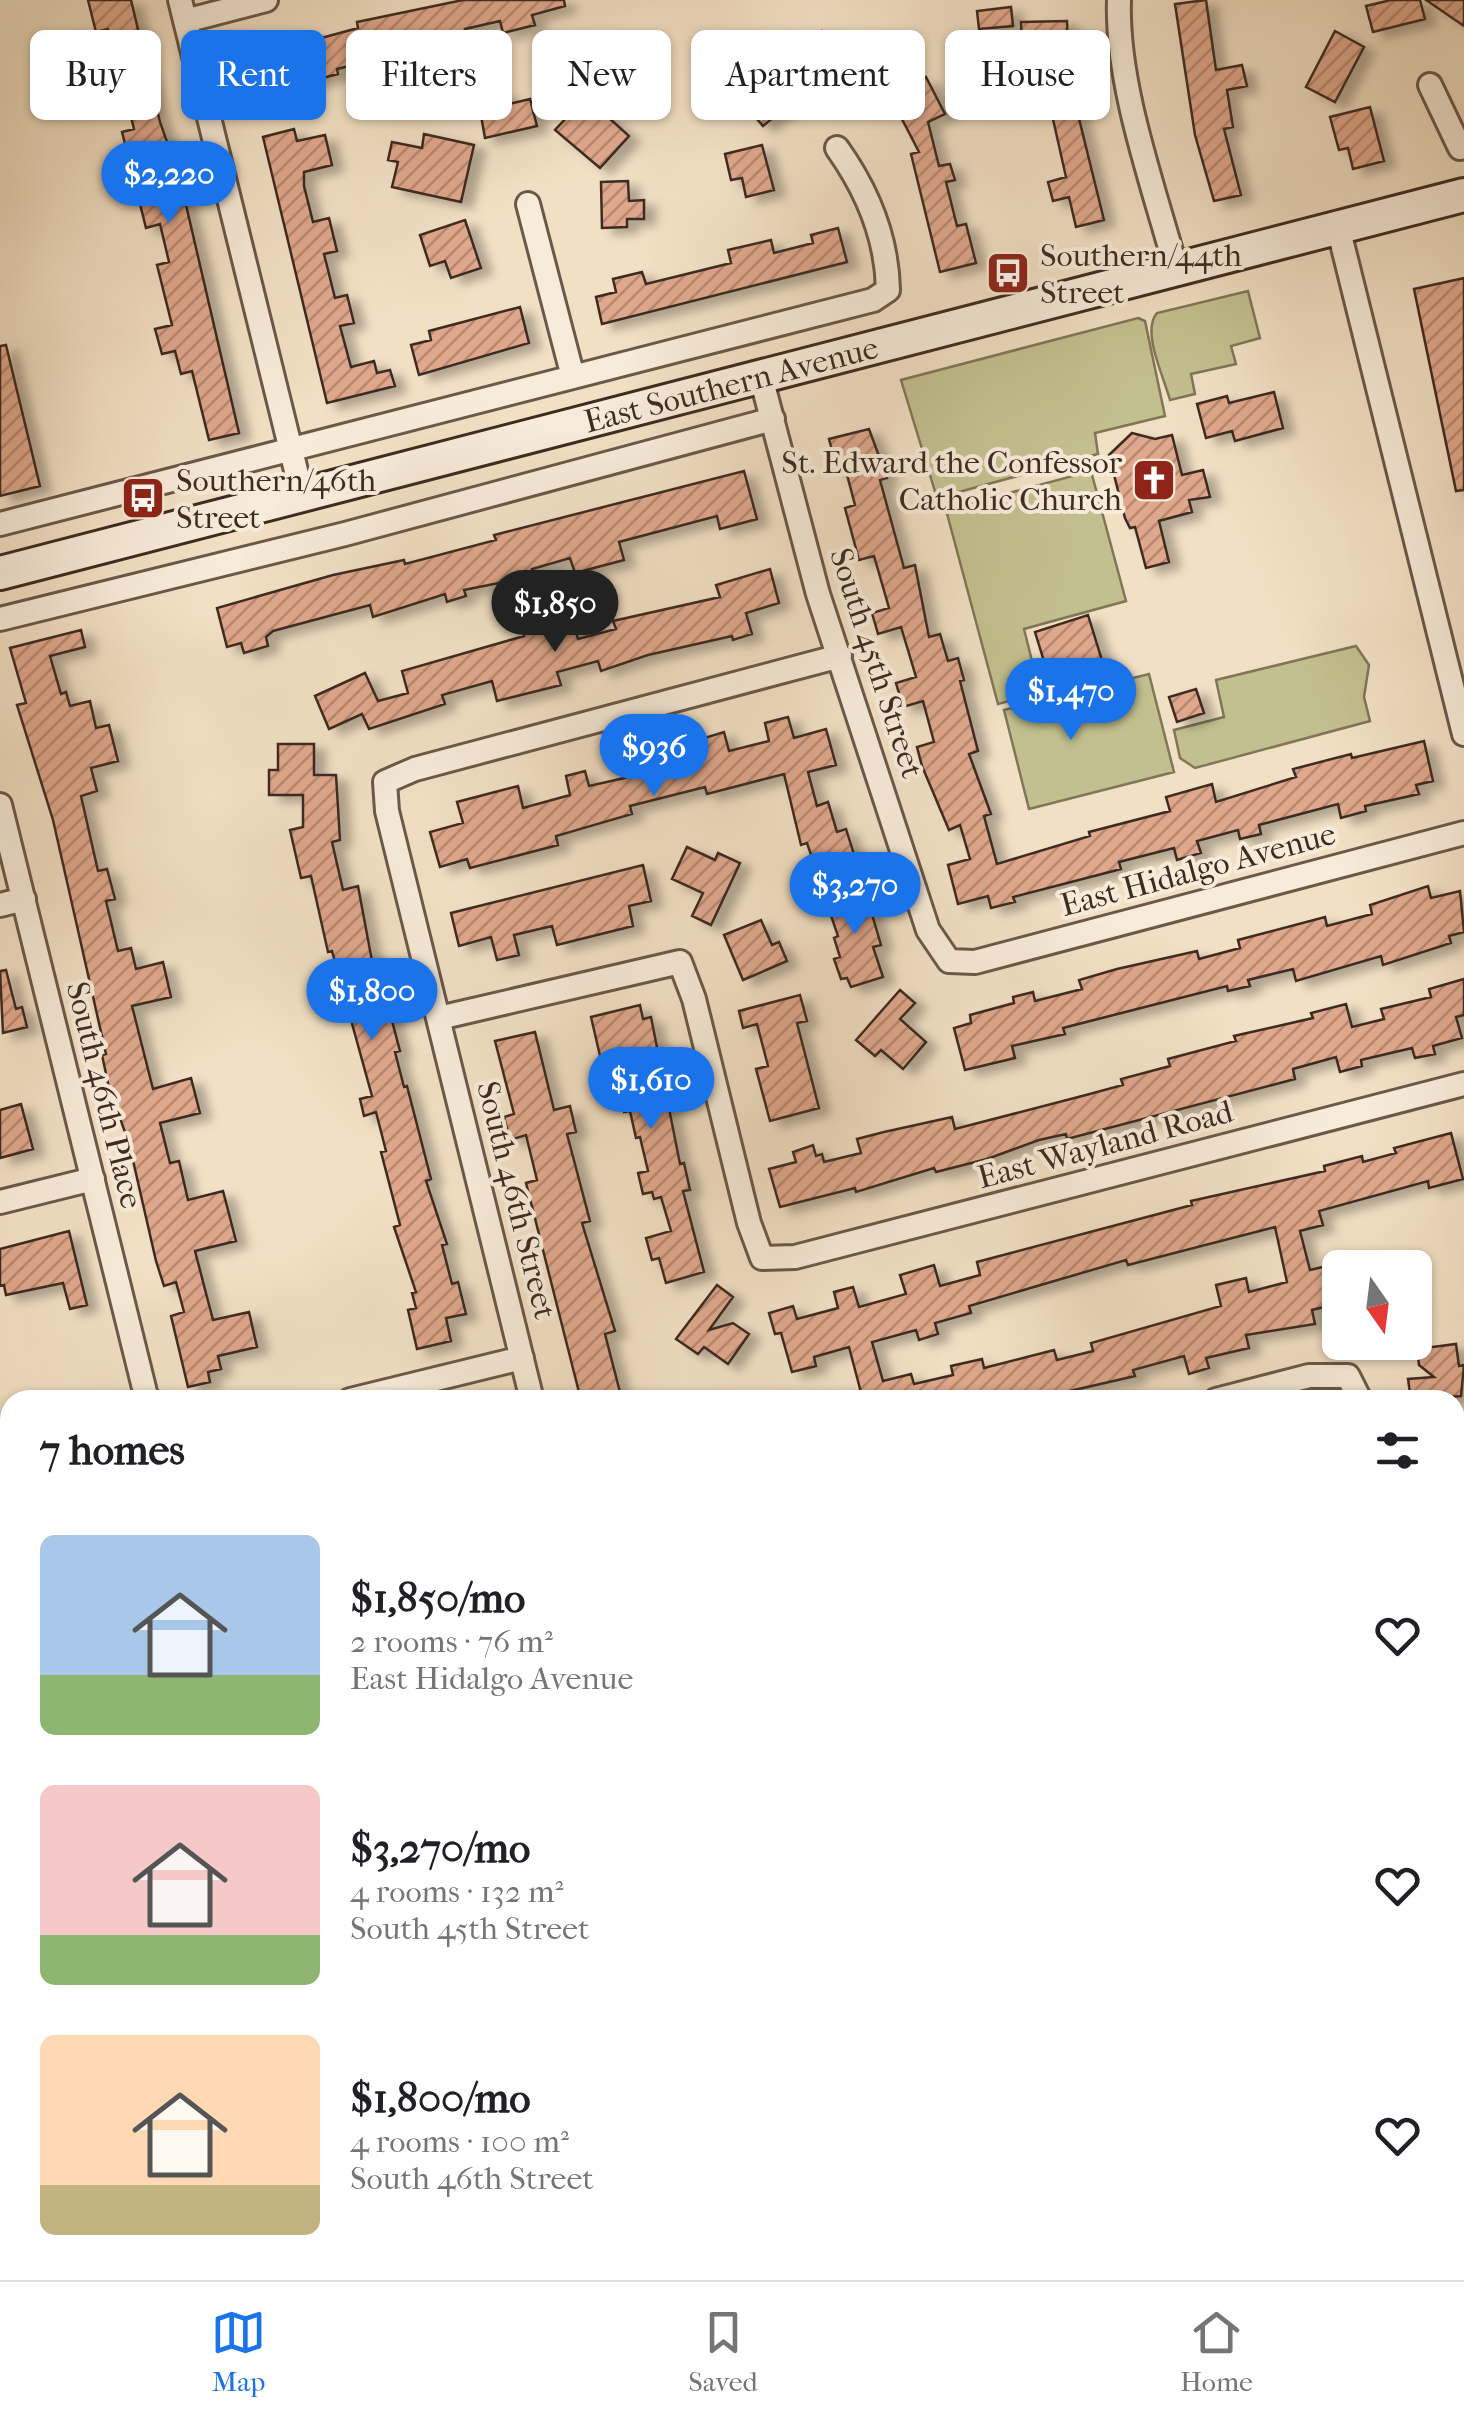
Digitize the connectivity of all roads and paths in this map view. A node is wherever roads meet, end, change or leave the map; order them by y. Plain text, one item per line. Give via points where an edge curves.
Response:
1 (266, 0) edge
2 (1120, 0) edge
3 (183, 11) edge
4 (1430, 86) dead end
5 (1462, 147) edge
6 (837, 148) dead end
7 (1464, 195) edge
8 (528, 204) dead end
9 (1338, 227) junction
10 (1176, 270) junction
11 (573, 377) junction
12 (762, 377) junction
13 (773, 419) junction
14 (292, 450) junction
15 (302, 495) junction
16 (0, 524) edge
17 (0, 573) edge
18 (0, 619) edge
19 (840, 656) junction
20 (1464, 734) edge
21 (0, 805) edge
22 (1464, 833) edge
23 (24, 899) junction
24 (0, 906) edge
25 (949, 961) joint
26 (439, 1018) junction
27 (1464, 1084) edge
28 (92, 1179) junction
29 (0, 1202) edge
30 (522, 1358) junction
31 (145, 1390) edge
32 (391, 1390) edge
33 (530, 1390) edge
34 (1255, 1390) edge
35 (1355, 1390) edge

1 - 3 street
2 - 10 street via 1118,29
3 - 14 street
4 - 5 street
6 - 11 street, East Southern Avenue via 865,187 888,290 873,300
7 - 9 main road, East Southern Avenue
8 - 11 street
9 - 10 main road, East Southern Avenue
9 - 20 street
10 - 12 main road, East Southern Avenue
11 - 14 street, East Southern Avenue
12 - 13 street, South 45th Street
12 - 15 main road, East Southern Avenue
13 - 18 street, East Southern Avenue
13 - 19 street, South 45th Street
14 - 15 street
14 - 16 street, East Southern Avenue
15 - 17 main road, East Southern Avenue
19 - 25 street, South 45th Street via 928,930
19 - 26 street, South 46th Street via 384,782
21 - 23 street, South 46th Place
22 - 25 street, East Hidalgo Avenue via 975,962
23 - 24 street
23 - 28 street, South 46th Place
26 - 27 street, East Wayland Road via 680,962 762,1258 795,1257
26 - 30 street, South 46th Street
28 - 29 street
28 - 31 street, South 46th Place
30 - 32 street
30 - 33 street, South 46th Street
34 - 35 street via 1309,1376 1348,1376

